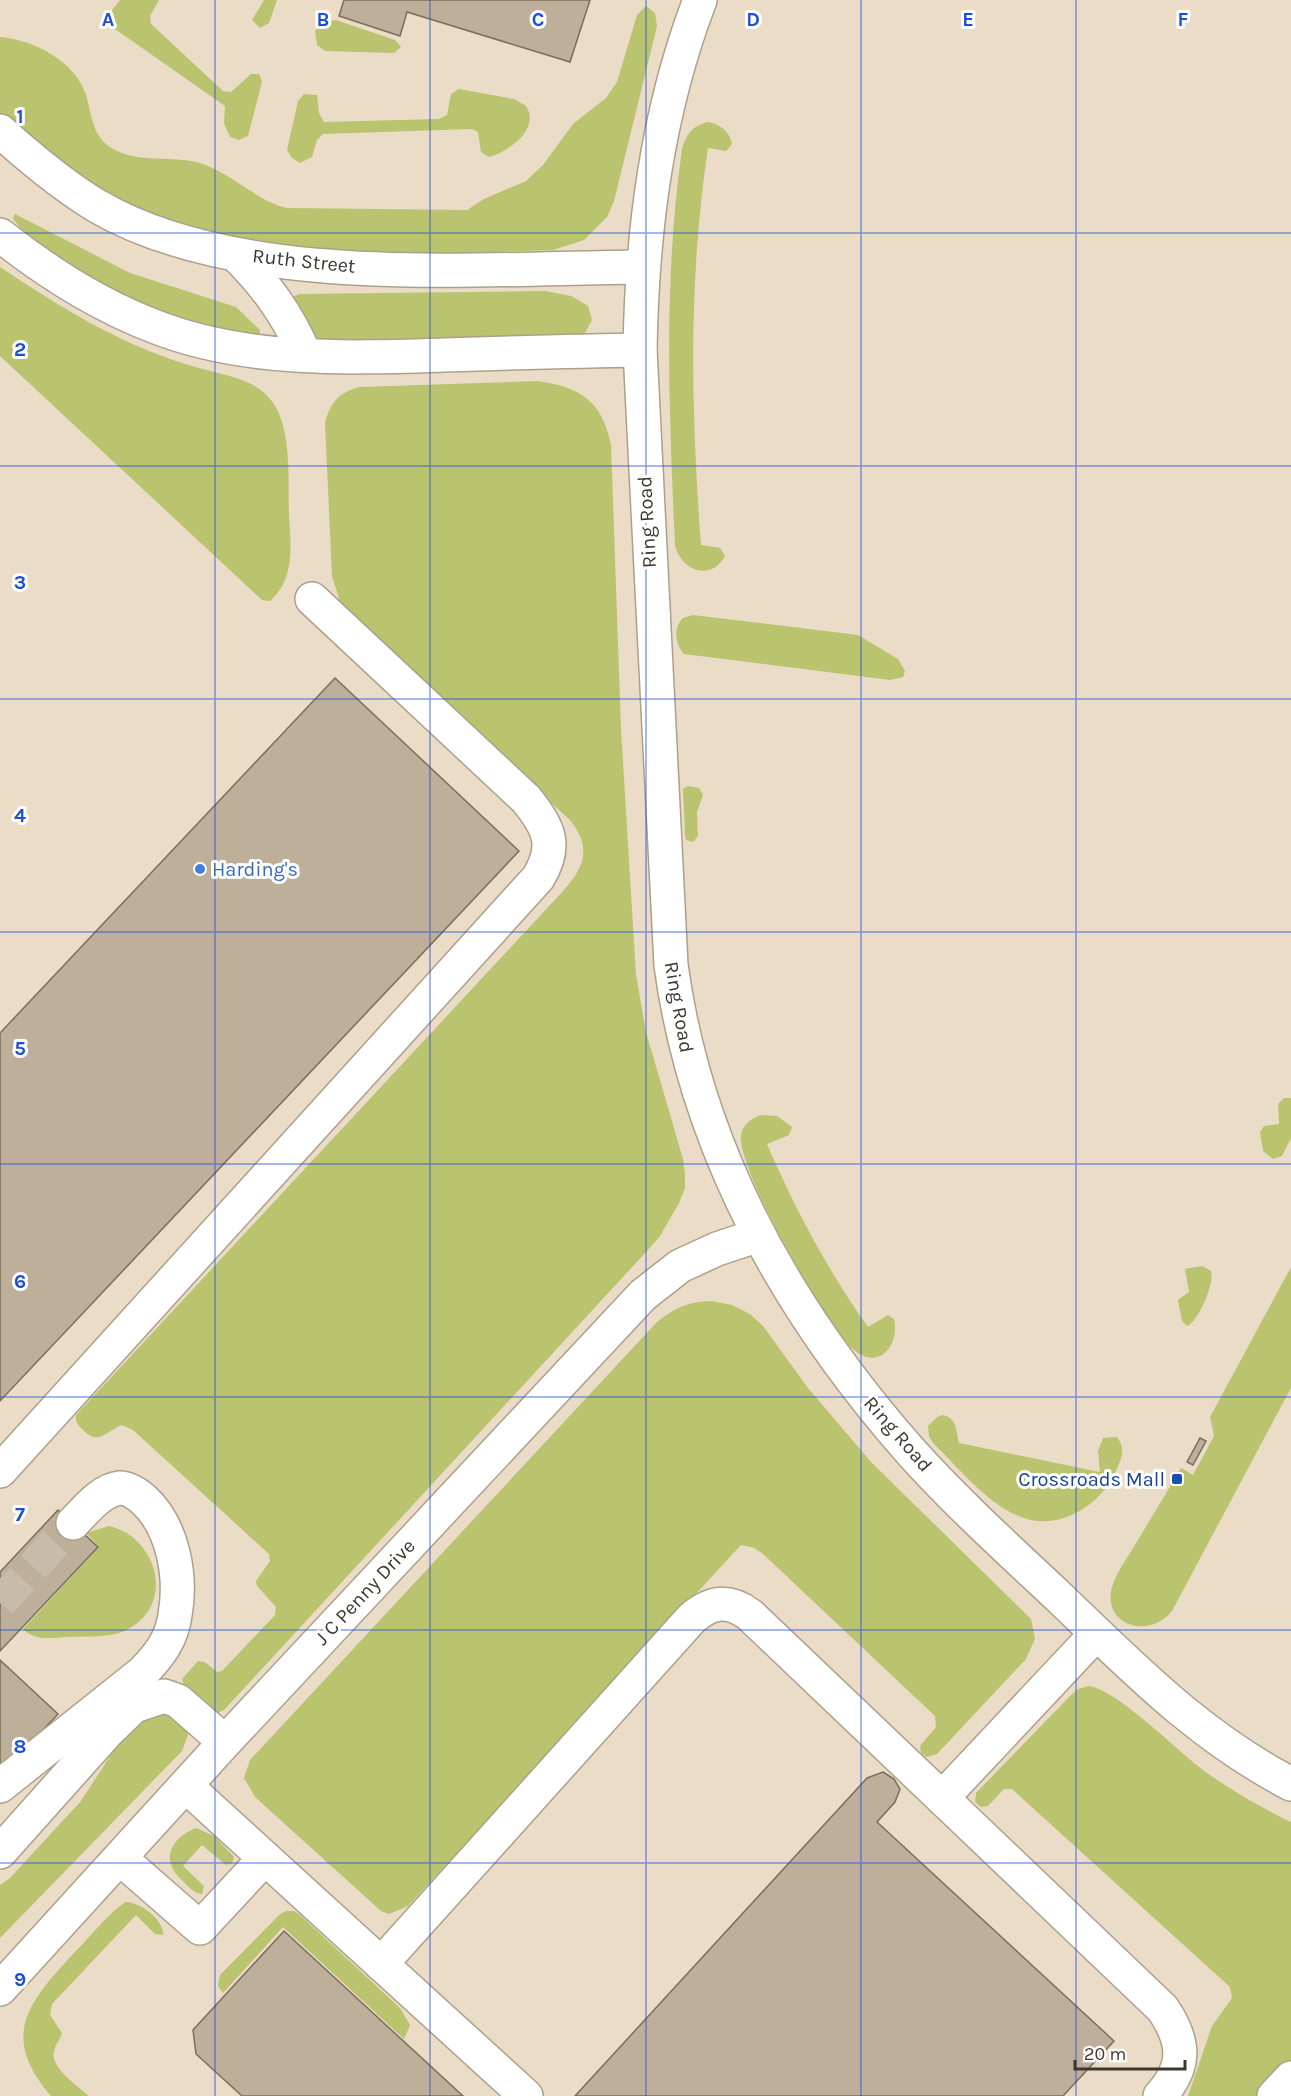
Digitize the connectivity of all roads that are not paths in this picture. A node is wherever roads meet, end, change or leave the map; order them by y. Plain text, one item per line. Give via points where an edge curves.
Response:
1 (700, 0) edge
2 (6, 149) edge
3 (0, 235) edge
4 (236, 255) junction
5 (642, 267) junction
6 (640, 350) junction
7 (305, 355) junction
8 (312, 599) dead end
9 (759, 1235) junction
10 (0, 1471) edge
11 (73, 1523) tunnel mouth
12 (1096, 1634) junction
13 (225, 1742) junction
14 (1291, 1784) edge
15 (186, 1785) junction
16 (0, 1786) edge
17 (942, 1798) junction
18 (0, 1852) edge
19 (265, 1858) junction
20 (121, 1859) junction
21 (381, 1964) junction
22 (0, 1989) edge
23 (1291, 2078) edge
24 (526, 2096) edge
25 (1160, 2096) edge
26 (1274, 2096) edge

1 - 5 street, Ring Road via 661,134
2 - 4 street, Ruth Street via 98,206 147,229
3 - 7 street via 72,287 157,328 253,352
4 - 5 street, Ruth Street via 323,266 381,268
4 - 7 street via 278,302
5 - 6 street, Ring Road
6 - 7 street via 388,357
6 - 9 street, Ring Road via 671,965 699,1099
8 - 10 street via 526,799 548,831 547,865
9 - 12 street, Ring Road via 809,1320 879,1415 954,1497
9 - 13 street, J C Penny Drive via 680,1266 643,1295
11 - 16 street via 109,1492 121,1488 136,1493 162,1522 170,1545 177,1587 175,1616 168,1641 157,1659
12 - 14 street, Ring Road via 1198,1726
12 - 17 street
13 - 15 street, J C Penny Drive
13 - 18 street via 178,1701 164,1696 134,1706
15 - 19 street
15 - 20 street, J C Penny Drive
17 - 21 street via 750,1615 729,1603 716,1603 692,1618
17 - 25 street via 1163,2009 1175,2027 1181,2047 1179,2068
19 - 20 street via 200,1928
19 - 21 street
20 - 22 street, J C Penny Drive
21 - 24 street
23 - 26 street

